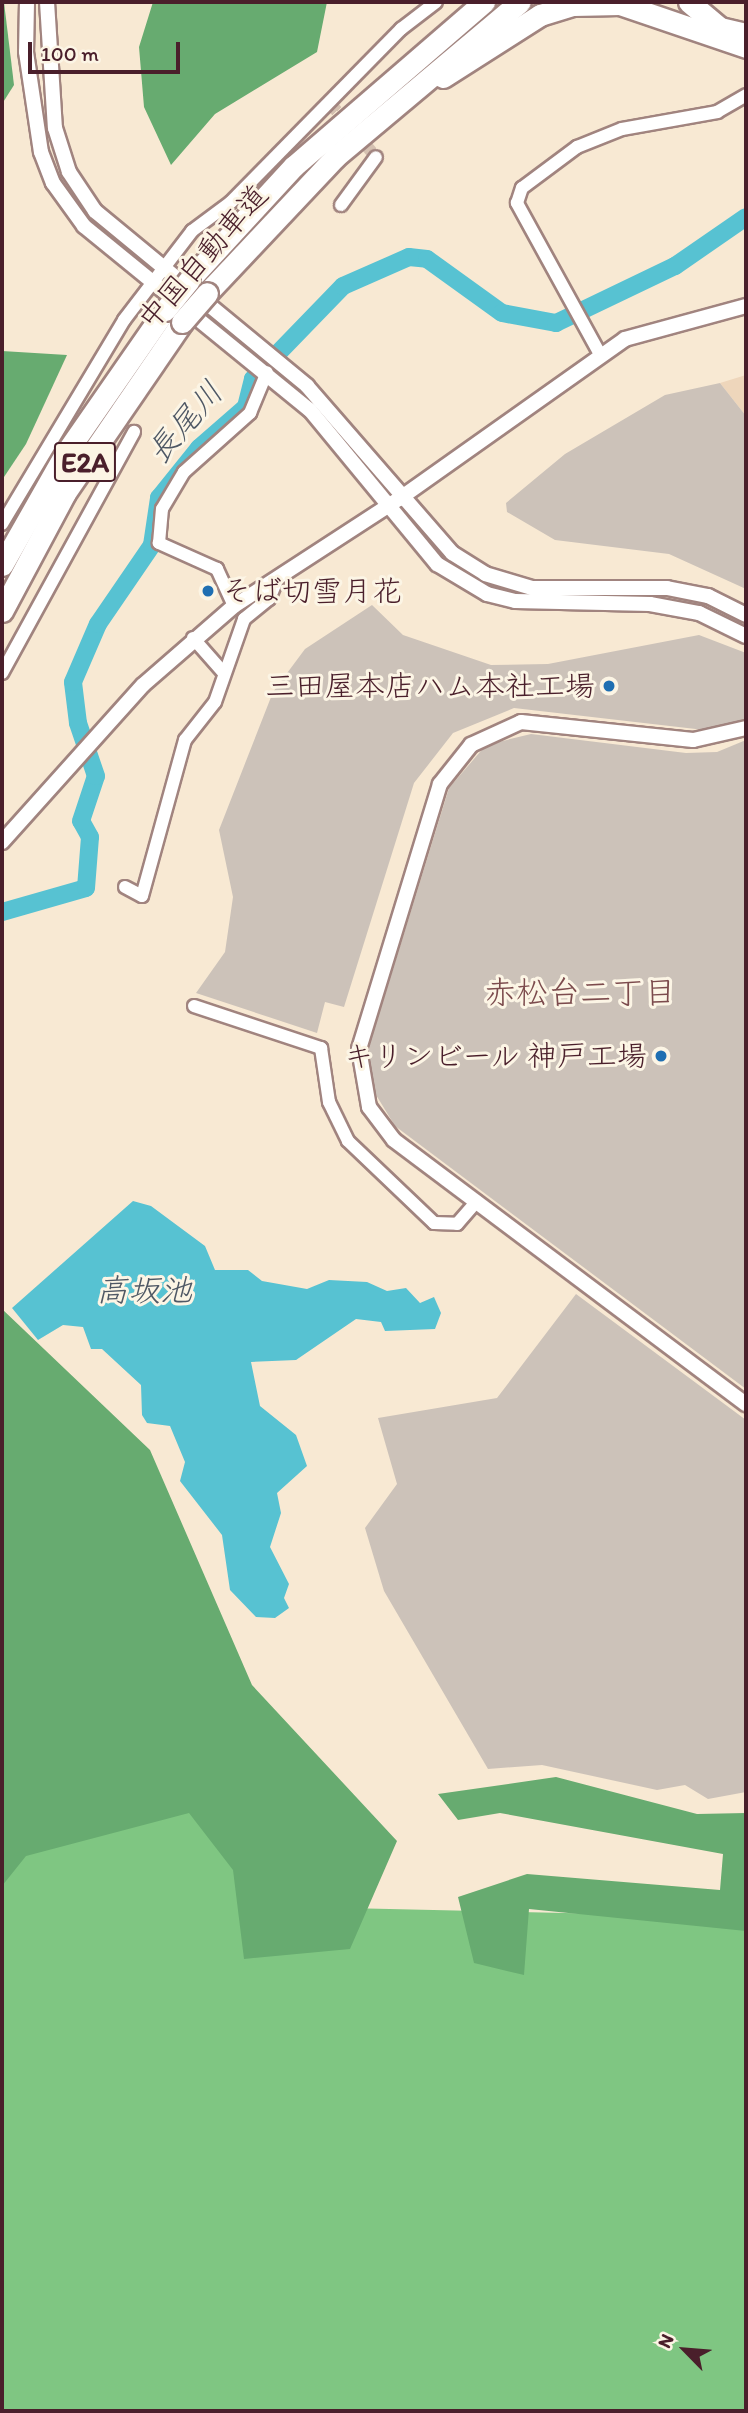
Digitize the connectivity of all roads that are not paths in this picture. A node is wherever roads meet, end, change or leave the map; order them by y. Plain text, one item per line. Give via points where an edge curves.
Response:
1 (27, 2) edge
2 (47, 2) edge
3 (436, 2) edge
4 (462, 2) edge
5 (484, 2) edge
6 (520, 2) edge
7 (689, 2) edge
8 (746, 33) edge
9 (746, 47) edge
10 (746, 96) edge
11 (370, 124) junction
12 (376, 157) dead end
13 (294, 166) junction
14 (341, 205) dead end
15 (161, 270) junction
16 (150, 283) junction
17 (746, 306) edge
18 (174, 316) junction
19 (601, 356) junction
20 (267, 372) junction
21 (134, 432) dead end
22 (399, 499) junction
23 (386, 508) junction
24 (2, 524) edge
25 (2, 565) edge
26 (276, 580) junction
27 (234, 606) junction
28 (2, 611) edge
29 (746, 615) edge
30 (746, 636) edge
31 (193, 638) junction
32 (223, 672) junction
33 (2, 673) edge
34 (746, 728) edge
35 (2, 842) edge
36 (125, 887) dead end
37 (194, 1006) dead end
38 (477, 1201) junction
39 (746, 1404) edge

1 - 16 street via 34,118 53,183 84,226
2 - 15 street via 55,128 69,172 95,211
3 - 15 street via 231,202 192,231
4 - 13 highway via 364,89
5 - 13 highway, 中国自動車道 / E2A
6 - 11 highway, 中国自動車道 / E2A
7 - 8 highway via 720,28
9 - 11 highway via 621,4 573,5 540,15
10 - 19 street via 717,112 622,129 577,147 522,188 517,202
11 - 18 highway, 中国自動車道 / E2A, bridge via 207,293
12 - 14 street
13 - 18 highway, 中国自動車道 / E2A, bridge via 189,280
15 - 16 street
15 - 22 street via 279,362 351,434
16 - 20 street
16 - 24 street
17 - 19 street via 625,339
18 - 25 highway, 中国自動車道 / E2A via 65,454
18 - 28 highway, 中国自動車道 / E2A via 65,493
19 - 22 street
20 - 23 street via 342,444
20 - 27 street via 250,413 184,472 162,509 159,543 217,569
21 - 33 street
22 - 23 street
22 - 29 street via 452,553 506,582 667,588 708,596
23 - 26 street
23 - 30 street via 437,564 487,594 515,601 650,604 699,613
26 - 27 street
26 - 32 street via 269,599 240,627
27 - 31 street
31 - 32 street
31 - 35 street
32 - 36 street via 215,702 178,759 169,816 142,896
34 - 38 street via 693,740 521,722 486,735 448,771 363,1028 359,1068 369,1107 382,1126
37 - 38 street via 321,1048 329,1101 348,1142 434,1223 457,1224
38 - 39 street

